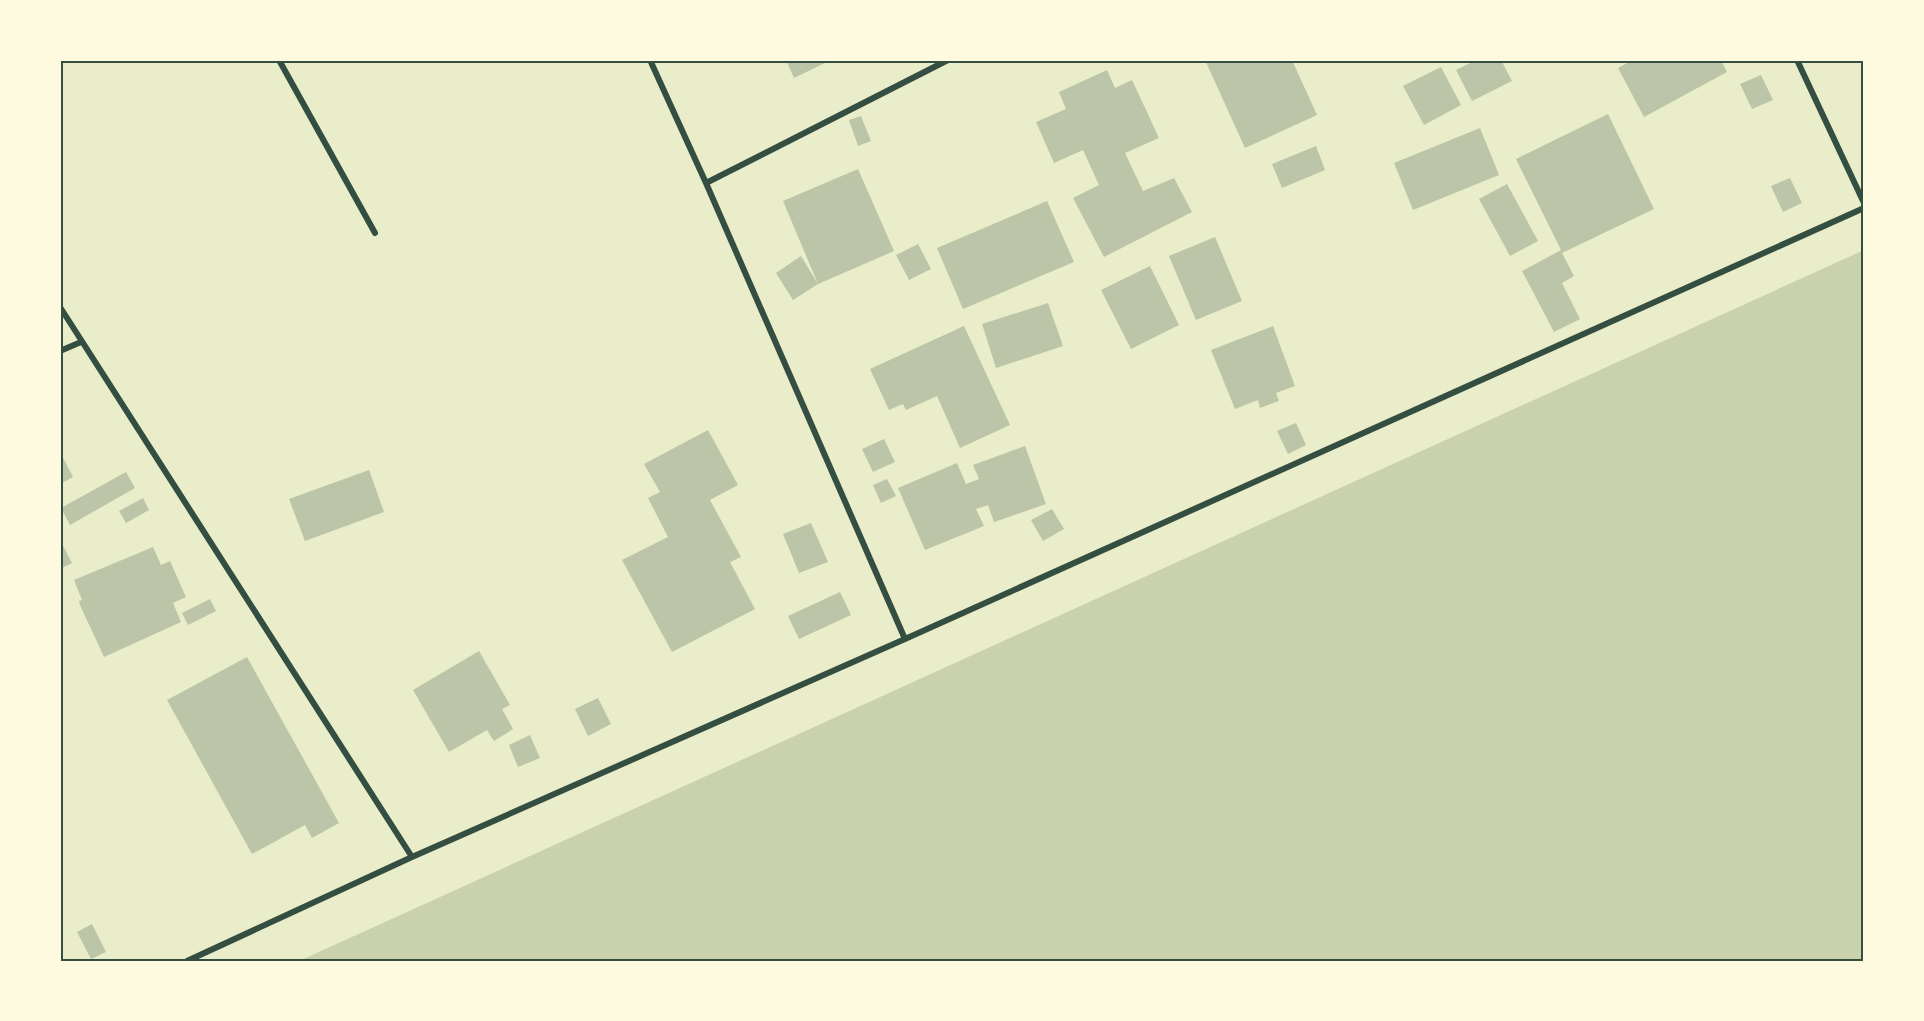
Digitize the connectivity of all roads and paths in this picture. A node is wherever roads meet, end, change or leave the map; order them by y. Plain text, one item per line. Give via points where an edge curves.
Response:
1 (279, 60) edge
2 (650, 60) edge
3 (948, 60) edge
4 (1797, 60) edge
5 (706, 183) junction
6 (1864, 203) edge
7 (1864, 208) edge
8 (375, 233) dead end
9 (60, 307) edge
10 (81, 342) junction
11 (60, 351) edge
12 (905, 639) junction
13 (412, 856) junction
14 (187, 961) edge

1 - 8 street
2 - 5 street
3 - 5 street
4 - 6 street
5 - 12 street
7 - 12 street
9 - 10 street
10 - 11 street
10 - 13 street
12 - 13 street
13 - 14 street

